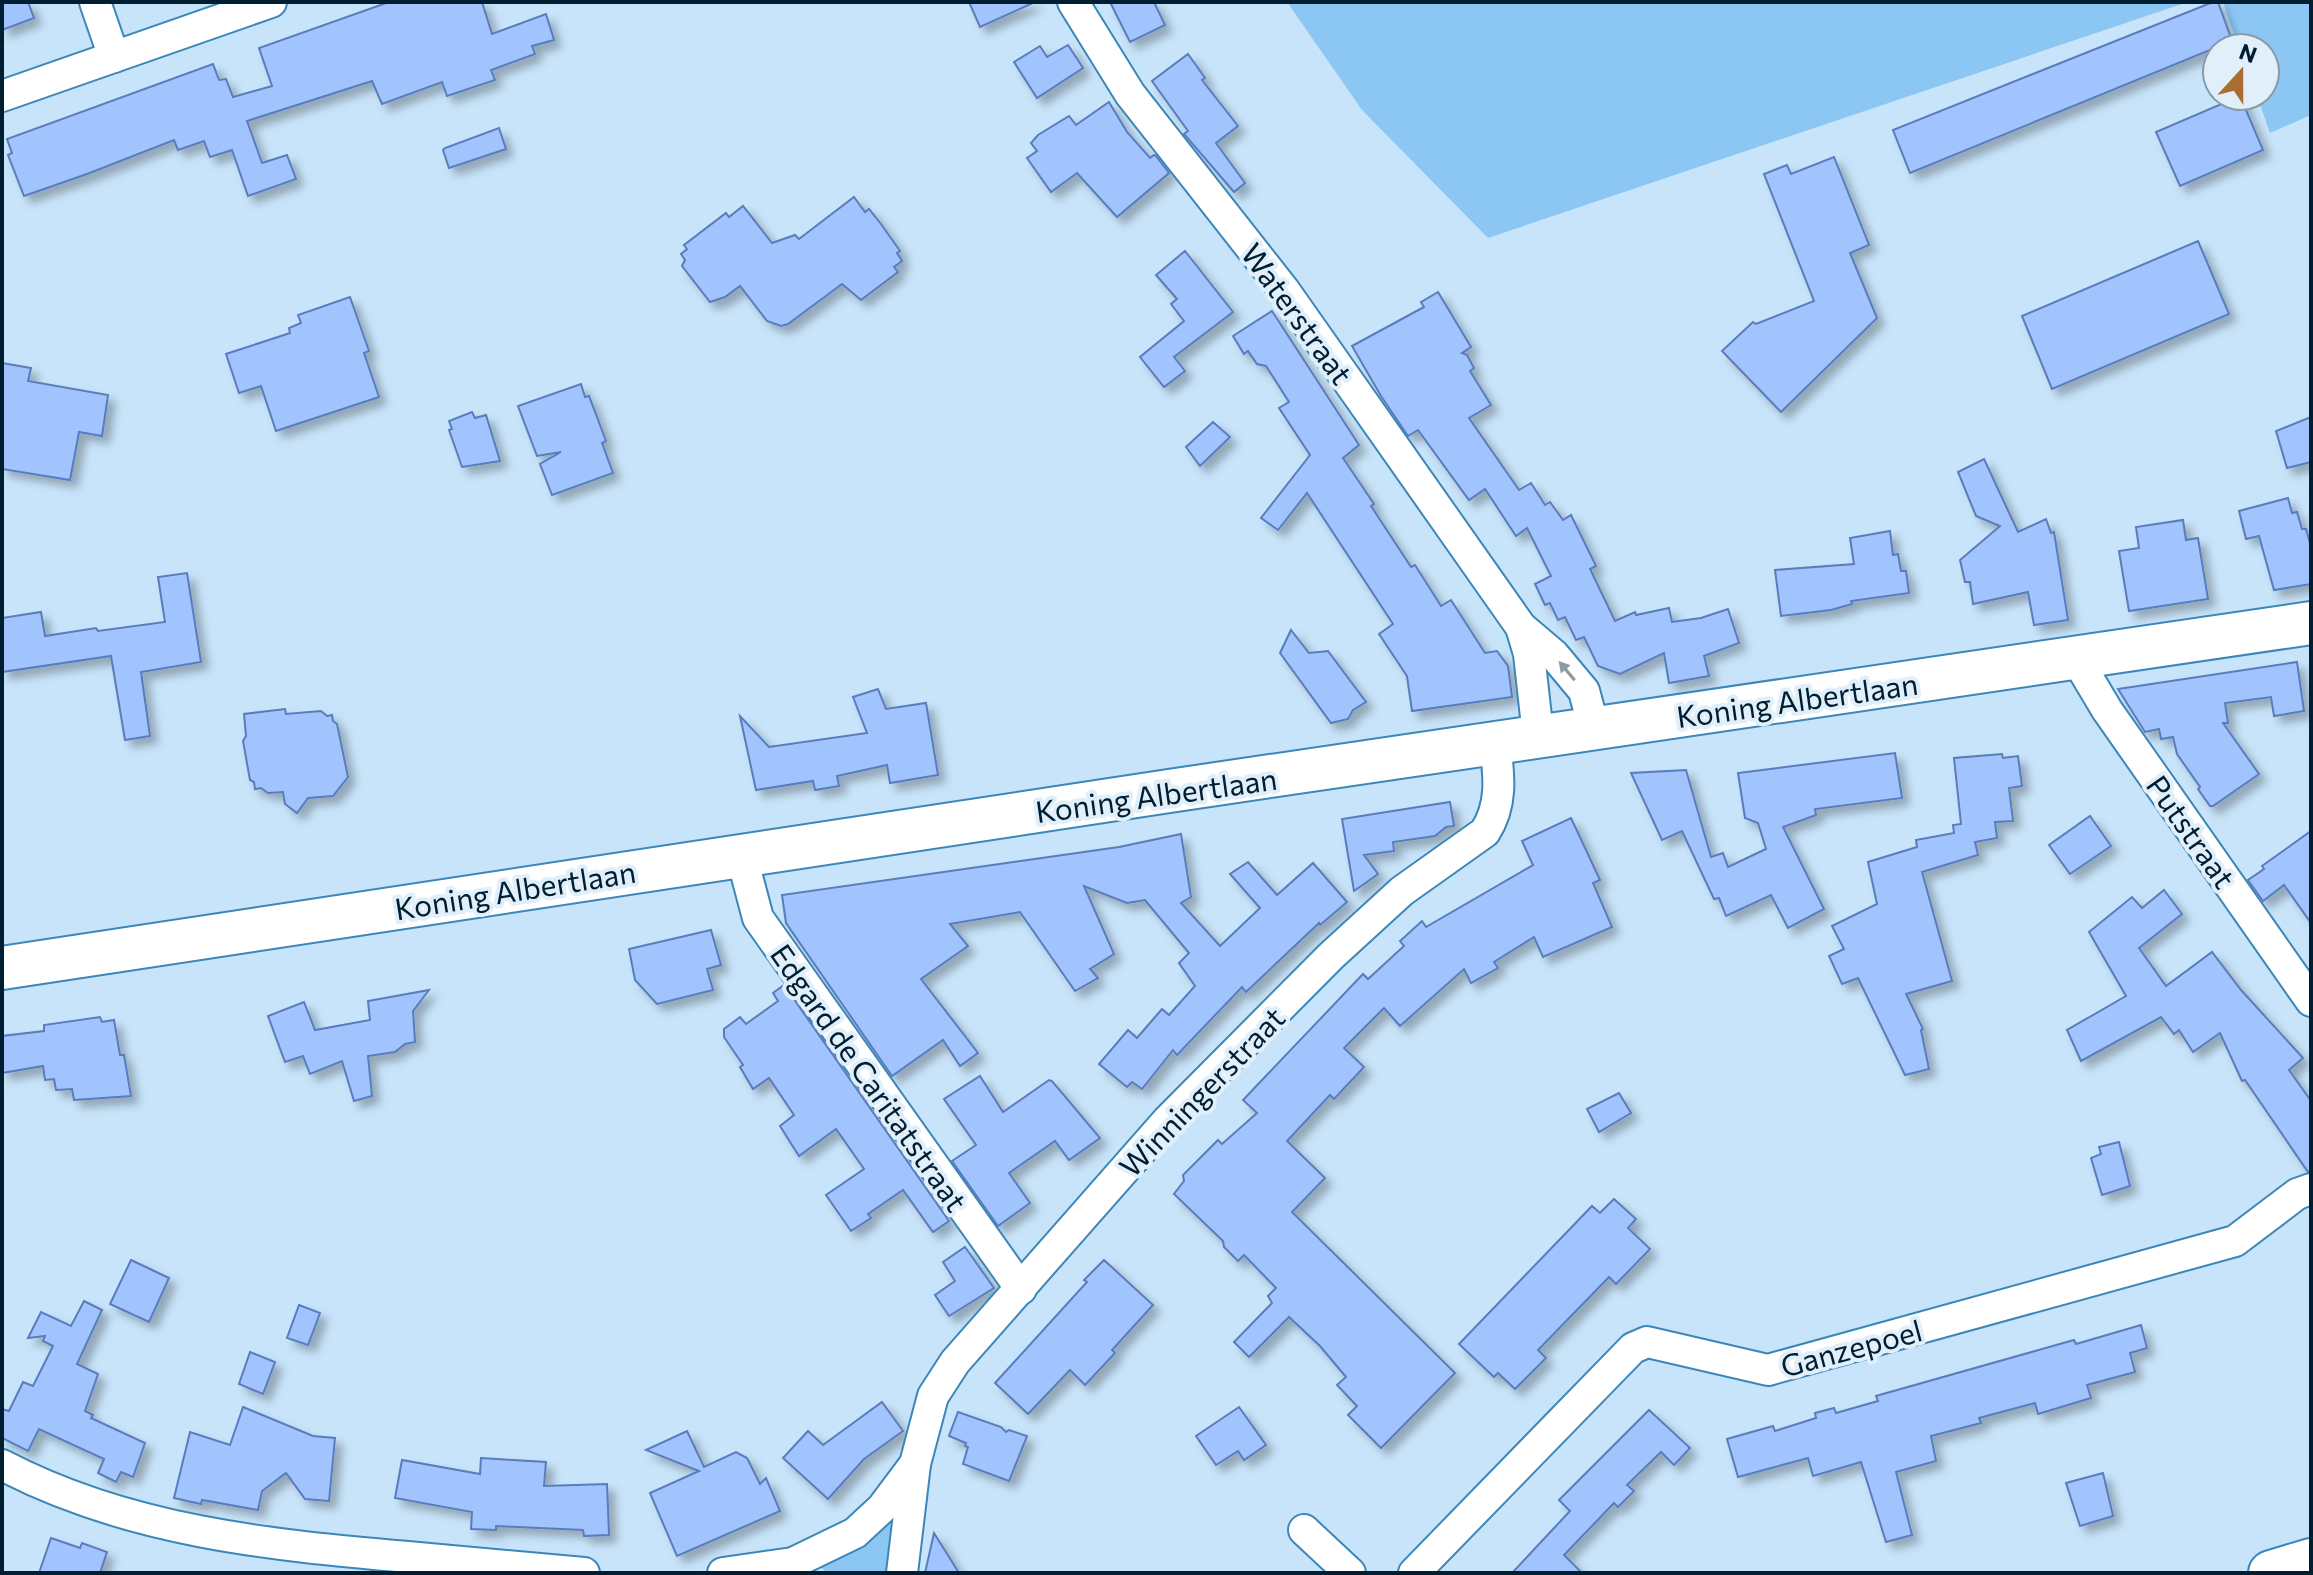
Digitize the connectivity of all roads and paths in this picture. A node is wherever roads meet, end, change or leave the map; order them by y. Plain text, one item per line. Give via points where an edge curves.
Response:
1 (95, 2) edge
2 (271, 2) edge
3 (1073, 2) edge
4 (114, 57) junction
5 (2, 96) edge
6 (2311, 623) edge
7 (1521, 627) junction
8 (2076, 658) junction
9 (1594, 728) junction
10 (1538, 735) junction
11 (1495, 743) junction
12 (741, 854) junction
13 (2, 968) edge
14 (2311, 1001) edge
15 (2311, 1189) edge
16 (1021, 1289) junction
17 (915, 1464) junction
18 (2, 1465) edge
19 (1304, 1530) dead end
20 (2311, 1561) edge
21 (798, 1568) edge
22 (584, 1573) edge
23 (723, 1573) edge
24 (902, 1573) edge
25 (1350, 1573) edge
26 (1414, 1573) edge
27 (2271, 1573) edge

1 - 4 street
2 - 4 street
3 - 7 street, Waterstraat via 1130,94 1284,290
4 - 5 street
6 - 8 street, Koning Albertlaan
9 -> 7 street, Waterstraat via 1584,691
7 - 10 street, Waterstraat
8 - 9 street, Koning Albertlaan
8 - 14 street, Putstraat
9 - 10 street, Koning Albertlaan
10 - 11 street, Koning Albertlaan
11 - 12 street, Koning Albertlaan
11 - 16 street, Winningerstraat via 1499,798 1485,832 1402,891 1331,956 1168,1120
12 - 13 street, Koning Albertlaan
12 - 16 street, Edgard de Caritatstraat via 758,918
15 - 26 street, Ganzepoel via 2235,1241 1768,1370 1647,1342 1633,1348
16 - 17 street, Winningerstraat via 955,1362 933,1396
17 - 21 street, Winningerstraat via 855,1533
17 - 24 street, Winningerstraat
18 - 22 street via 98,1507 216,1536
19 - 25 street
20 - 27 main road
21 - 23 street, Winningerstraat

